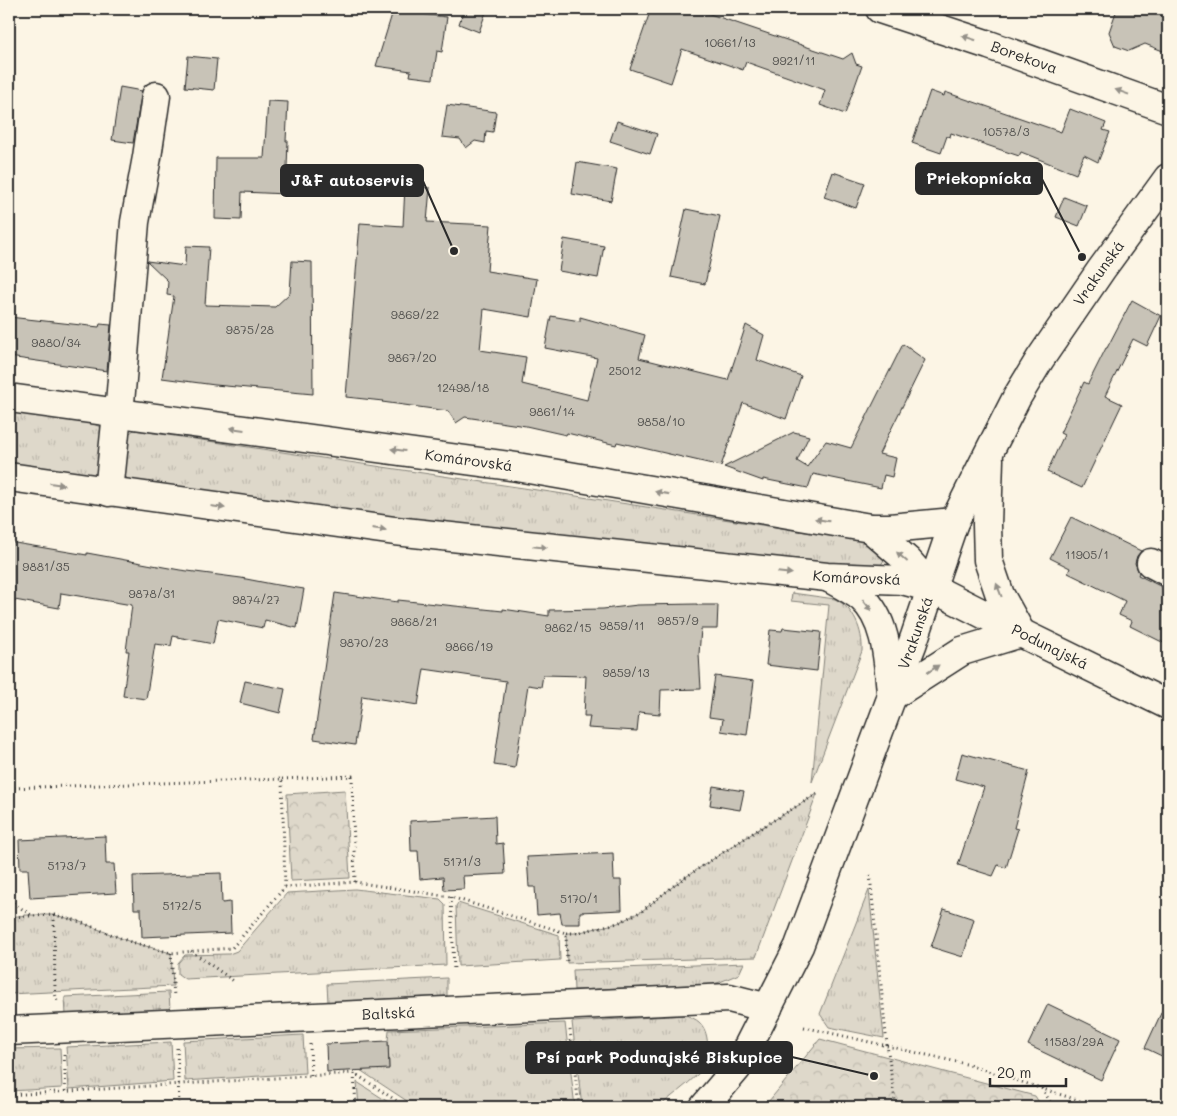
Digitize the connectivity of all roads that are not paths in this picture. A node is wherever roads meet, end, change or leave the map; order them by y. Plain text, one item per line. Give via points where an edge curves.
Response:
1 (880, 9) edge
2 (156, 96) dead end
3 (1168, 109) edge
4 (1168, 178) edge
5 (9, 398) edge
6 (117, 414) junction
7 (990, 450) junction
8 (9, 477) edge
9 (109, 492) junction
10 (954, 522) junction
11 (870, 528) junction
12 (827, 577) junction
13 (932, 588) junction
14 (1021, 633) junction
15 (892, 696) junction
16 (1168, 705) edge
17 (768, 1008) junction
18 (9, 1031) edge
19 (704, 1107) edge

3 -> 1 street, Borekova via 989,44
2 - 6 street via 135,222
4 - 7 street, Vrakunská via 1040,359
5 - 6 street, Komárovská
6 - 9 street
11 -> 6 street, Komárovská via 517,467
7 - 10 street, Vrakunská
14 -> 7 street via 1000,595 988,560
8 -> 9 street, Komárovská
9 -> 12 street, Komárovská via 395,531
10 - 11 street
10 - 13 street, Vrakunská
13 -> 11 street, Komárovská via 908,561
12 - 13 street, Komárovská via 902,580
12 -> 15 street via 857,594 876,617 887,650
13 - 14 street, Podunajská
13 - 15 street, Vrakunská
15 -> 14 street via 962,651
14 - 16 street, Podunajská
15 - 17 street, Vrakunská via 799,946
17 - 18 street, Baltská via 729,998
17 - 19 street, Vrakunská via 737,1068

